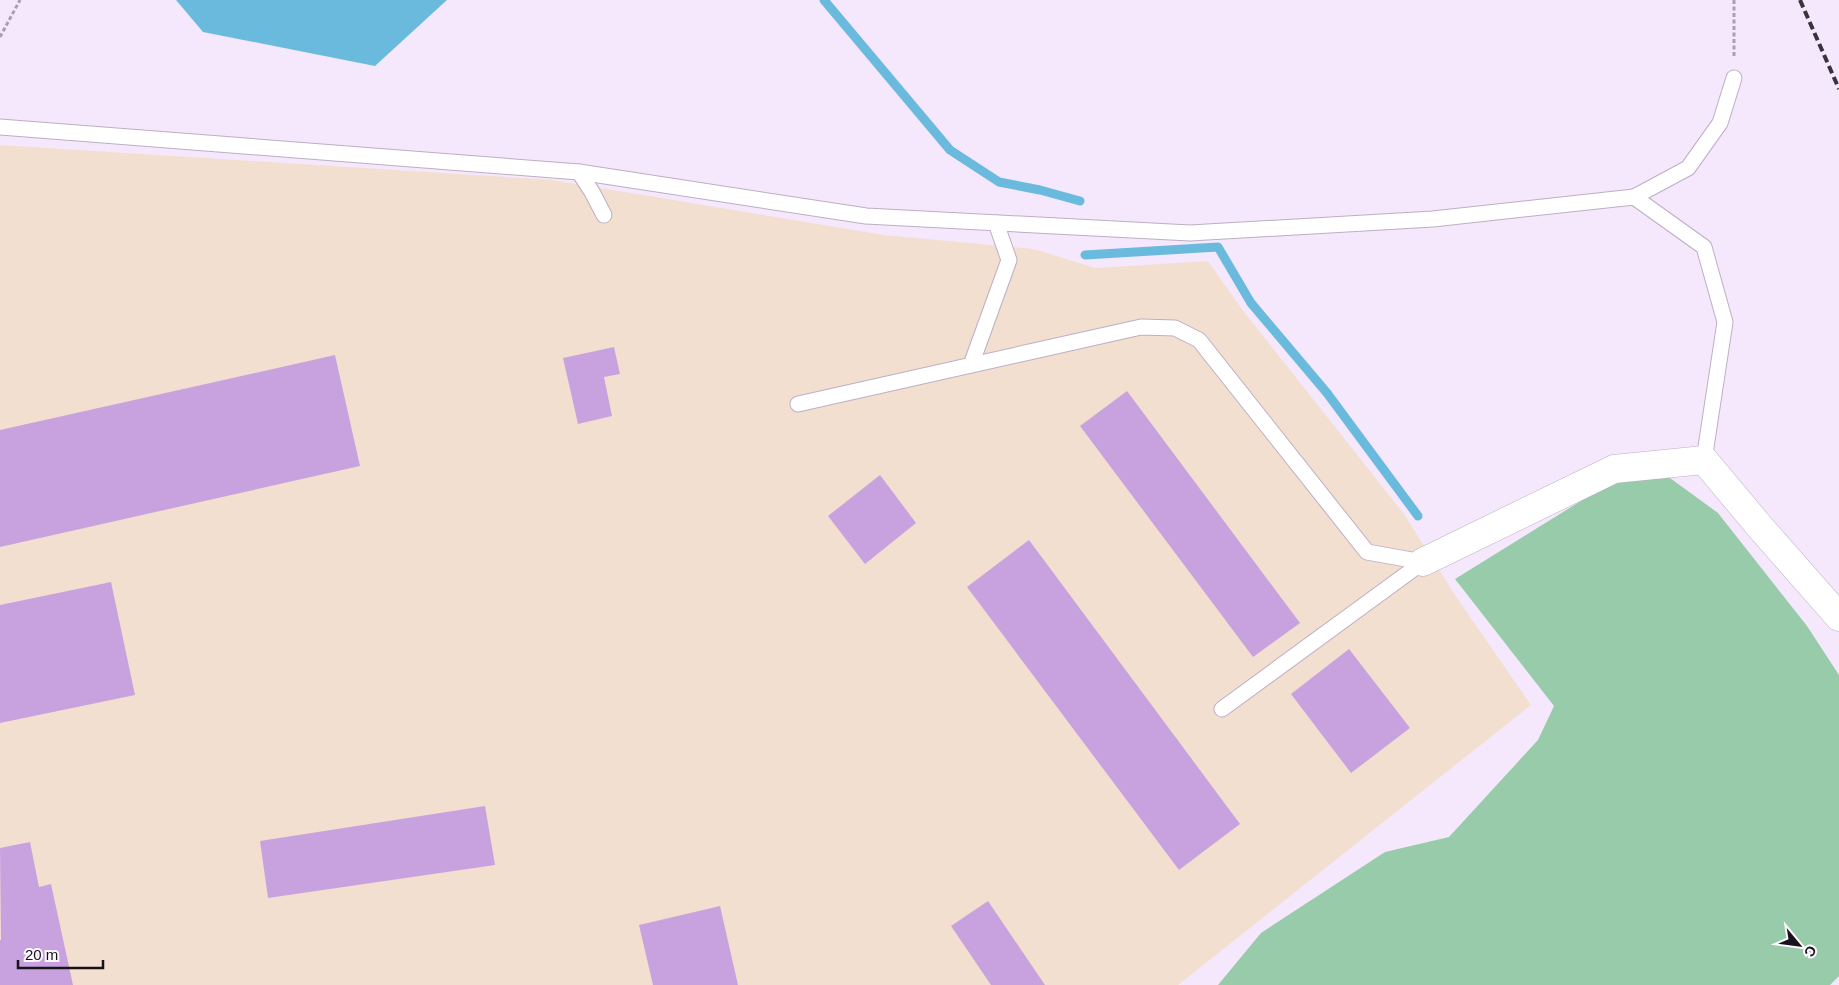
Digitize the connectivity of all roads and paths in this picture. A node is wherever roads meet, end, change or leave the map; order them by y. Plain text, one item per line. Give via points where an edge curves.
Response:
1 (20, 0) edge
2 (1734, 0) edge
3 (0, 37) edge
4 (1734, 78) joint
5 (0, 127) edge
6 (579, 172) junction
7 (1634, 197) junction
8 (604, 215) dead end
9 (996, 223) junction
10 (971, 365) junction
11 (798, 404) dead end
12 (1704, 460) junction
13 (1423, 562) junction
14 (1839, 617) edge
15 (1222, 710) dead end

1 - 3 path
2 - 4 path
4 - 7 lane via 1720,123 1688,168
5 - 6 lane
6 - 8 lane
6 - 9 lane via 866,216
7 - 9 lane via 1433,219 1190,233
7 - 12 lane via 1704,247 1725,322
9 - 10 lane via 1009,260
10 - 11 lane
10 - 13 lane via 1142,327 1175,328 1199,340 1367,552
12 - 13 street via 1614,469
12 - 14 street
13 - 15 lane

